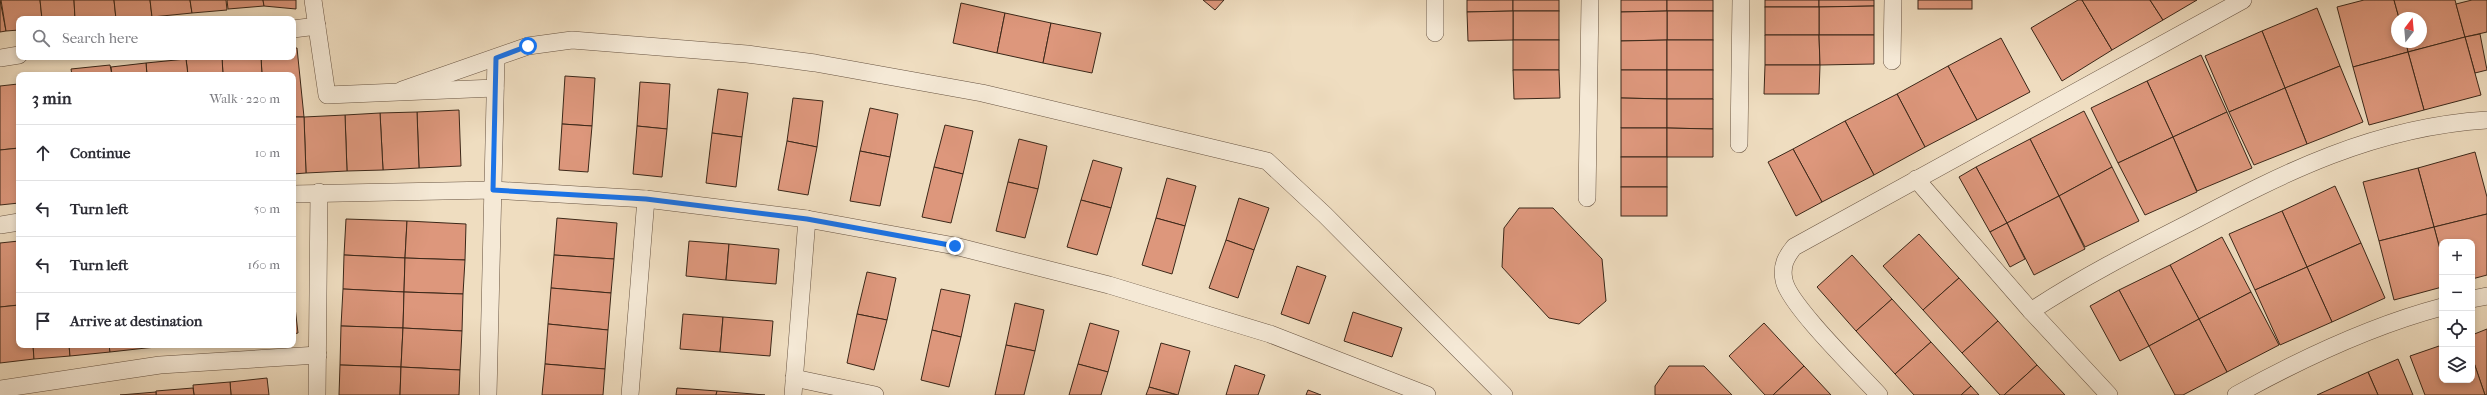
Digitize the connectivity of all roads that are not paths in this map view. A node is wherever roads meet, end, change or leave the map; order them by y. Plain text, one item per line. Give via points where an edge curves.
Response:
1 (313, 0) edge
2 (1435, 0) edge
3 (1590, 0) edge
4 (1741, 0) edge
5 (1893, 0) edge
6 (2243, 0) edge
7 (317, 26) junction
8 (296, 28) edge
9 (1435, 33) dead end
10 (16, 55) edge
11 (0, 58) edge
12 (496, 58) junction
13 (1892, 61) dead end
14 (495, 88) junction
15 (402, 90) junction
16 (2487, 120) edge
17 (1740, 144) dead end
18 (1916, 179) junction
19 (493, 190) junction
20 (319, 192) junction
21 (296, 194) edge
22 (1587, 198) dead end
23 (646, 199) junction
24 (807, 219) junction
25 (16, 222) edge
26 (0, 225) edge
27 (2487, 296) edge
28 (2475, 298) edge
29 (2439, 307) edge
30 (2031, 311) junction
31 (318, 355) junction
32 (794, 378) junction
33 (0, 389) edge
34 (317, 395) edge
35 (488, 395) edge
36 (630, 395) edge
37 (793, 395) edge
38 (875, 395) edge
39 (1427, 395) edge
40 (1504, 395) edge
41 (1878, 395) edge
42 (2109, 395) edge
43 (2236, 395) edge

1 - 7 street
2 - 9 street
3 - 22 street
4 - 17 street
5 - 13 street
6 - 18 street
7 - 8 street
7 - 15 street via 327,95
10 - 11 street
12 - 14 street
12 - 15 street
12 - 40 street via 534,45 572,40 747,54 815,63 982,93 1267,161 1325,215
14 - 15 street
14 - 19 street
16 - 30 street via 2441,124 2402,132 2322,158 2286,173 2072,284
18 - 30 street
18 - 41 street via 1804,240 1787,256 1782,269 1788,294
19 - 20 street
19 - 23 street
19 - 35 street
20 - 21 street
20 - 31 street
23 - 24 street
23 - 36 street
24 - 32 street
24 - 39 street via 955,246 1109,285 1270,334
25 - 26 street
27 - 28 street
29 - 43 street via 2364,333 2272,375
30 - 42 street
31 - 33 street via 160,365
31 - 34 street
32 - 37 street
32 - 38 street

